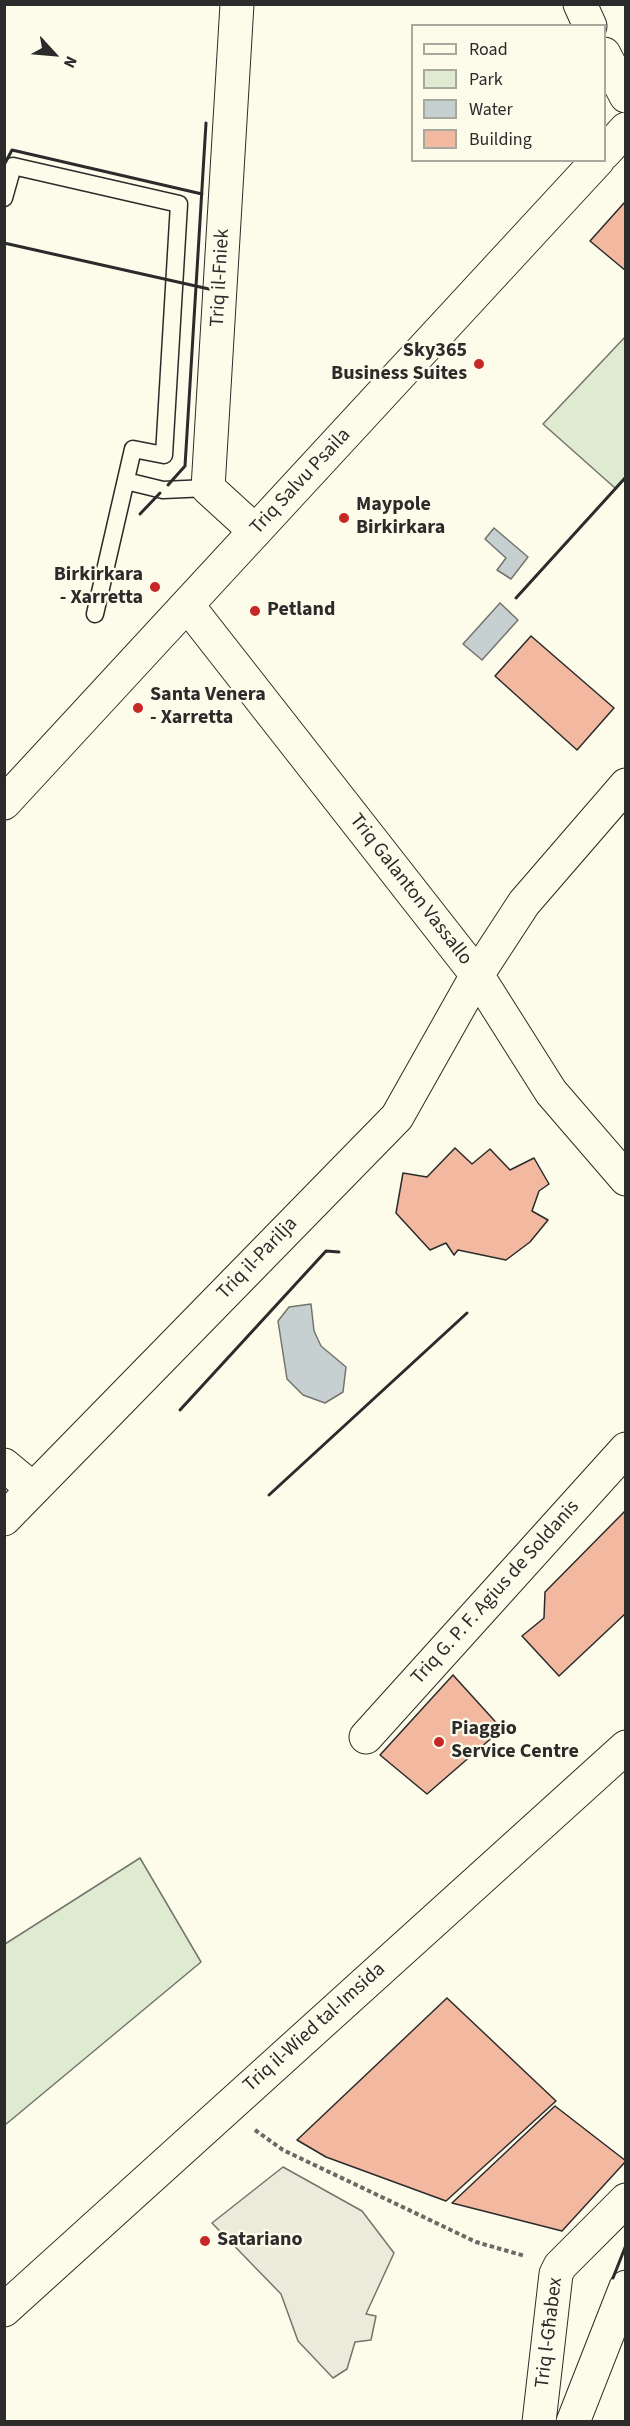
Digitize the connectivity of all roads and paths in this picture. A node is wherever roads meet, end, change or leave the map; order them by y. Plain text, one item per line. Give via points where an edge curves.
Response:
1 (237, 4) edge
2 (580, 4) edge
3 (590, 24) edge
4 (606, 58) edge
5 (626, 96) edge
6 (596, 162) edge
7 (4, 198) edge
8 (126, 481) junction
9 (208, 488) junction
10 (255, 531) junction
11 (188, 606) junction
12 (94, 614) dead end
13 (626, 784) edge
14 (4, 803) edge
15 (477, 975) junction
16 (626, 1179) edge
17 (626, 1449) edge
18 (4, 1465) edge
19 (33, 1489) junction
20 (4, 1519) edge
21 (366, 1737) dead end
22 (626, 1747) edge
23 (226, 2109) junction
24 (626, 2200) edge
25 (560, 2266) junction
26 (626, 2287) edge
27 (4, 2310) edge
28 (540, 2421) edge
29 (573, 2421) edge

1 - 9 street, Triq il-Fniek
2 - 3 street
4 - 5 street
6 - 10 street, Triq Salvu Psaila
7 - 8 lane via 13,166 179,204 164,455 134,449
8 - 9 lane via 163,490
8 - 12 lane
9 - 10 street
10 - 11 street, Triq Salvu Psaila
11 - 14 street, Triq Salvu Psaila
11 - 15 street, Triq Galanton Vassallo
13 - 15 street, Triq il-Parilja via 524,903
15 - 16 street, Triq Galanton Vassallo via 551,1092
15 - 19 street, Triq il-Parilja via 397,1117
17 - 21 street, Triq G. P. F. Agius de Soldanis
18 - 19 street
19 - 20 street, Triq il-Parilja
22 - 23 street, Triq il-Wied tal-Imsida
23 - 25 path via 284,2150 466,2237
23 - 27 street, Triq il-Wied tal-Imsida
24 - 25 street, Triq l-Għabex
25 - 28 street, Triq l-Għabex
26 - 29 street

